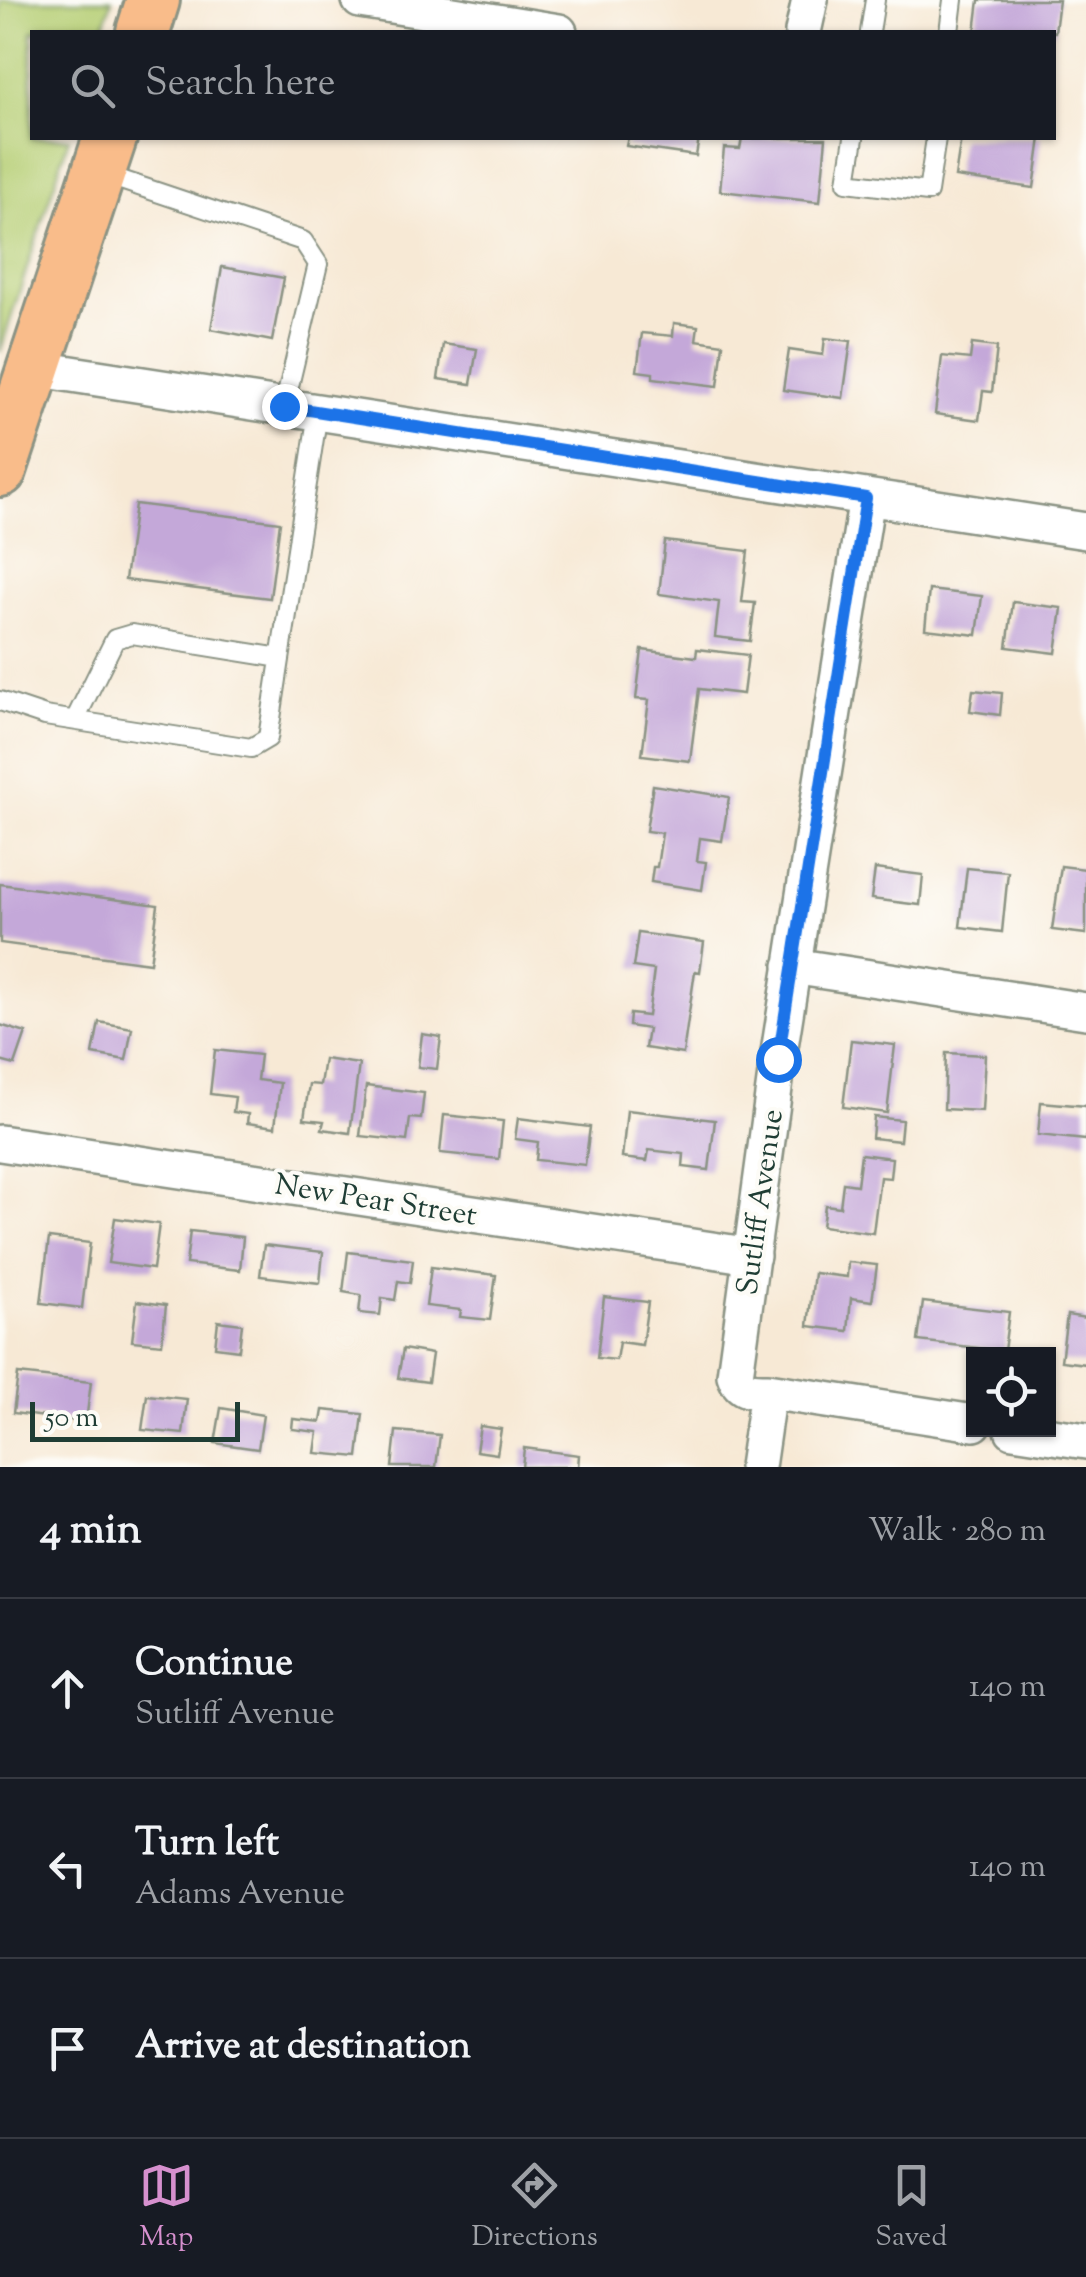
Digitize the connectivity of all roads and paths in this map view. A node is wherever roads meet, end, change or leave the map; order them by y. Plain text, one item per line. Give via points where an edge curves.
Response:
1 (153, 0) edge
2 (360, 0) edge
3 (810, 0) edge
4 (875, 0) edge
5 (953, 0) edge
6 (485, 10) edge
7 (144, 30) edge
8 (552, 30) edge
9 (803, 30) edge
10 (870, 30) edge
11 (949, 30) edge
12 (854, 140) edge
13 (936, 140) edge
14 (104, 155) edge
15 (32, 368) junction
16 (301, 410) junction
17 (0, 470) edge
18 (866, 498) junction
19 (1086, 531) edge
20 (280, 658) junction
21 (0, 701) edge
22 (75, 720) junction
23 (792, 966) junction
24 (1086, 1011) edge
25 (0, 1142) edge
26 (752, 1256) junction
27 (768, 1391) junction
28 (966, 1422) edge
29 (1056, 1437) edge
30 (1086, 1441) edge
31 (757, 1467) edge

1 - 7 main road
2 - 6 street
3 - 9 street
4 - 10 lane
5 - 11 lane
6 - 8 street
12 - 13 lane via 848,182 928,192
14 - 15 main road
14 - 16 lane via 157,191 303,241 318,264
15 - 16 street
15 - 17 main road
16 - 18 street
16 - 20 lane
18 - 19 street
18 - 23 street, Sutliff Avenue
20 - 22 lane via 132,634 115,639
20 - 22 lane via 268,738 251,748
21 - 22 lane
23 - 24 street
23 - 26 street, Sutliff Avenue
25 - 26 street, New Pear Street
26 - 27 street, Sutliff Avenue via 735,1374 744,1388
27 - 28 street
27 - 31 street
29 - 30 street

